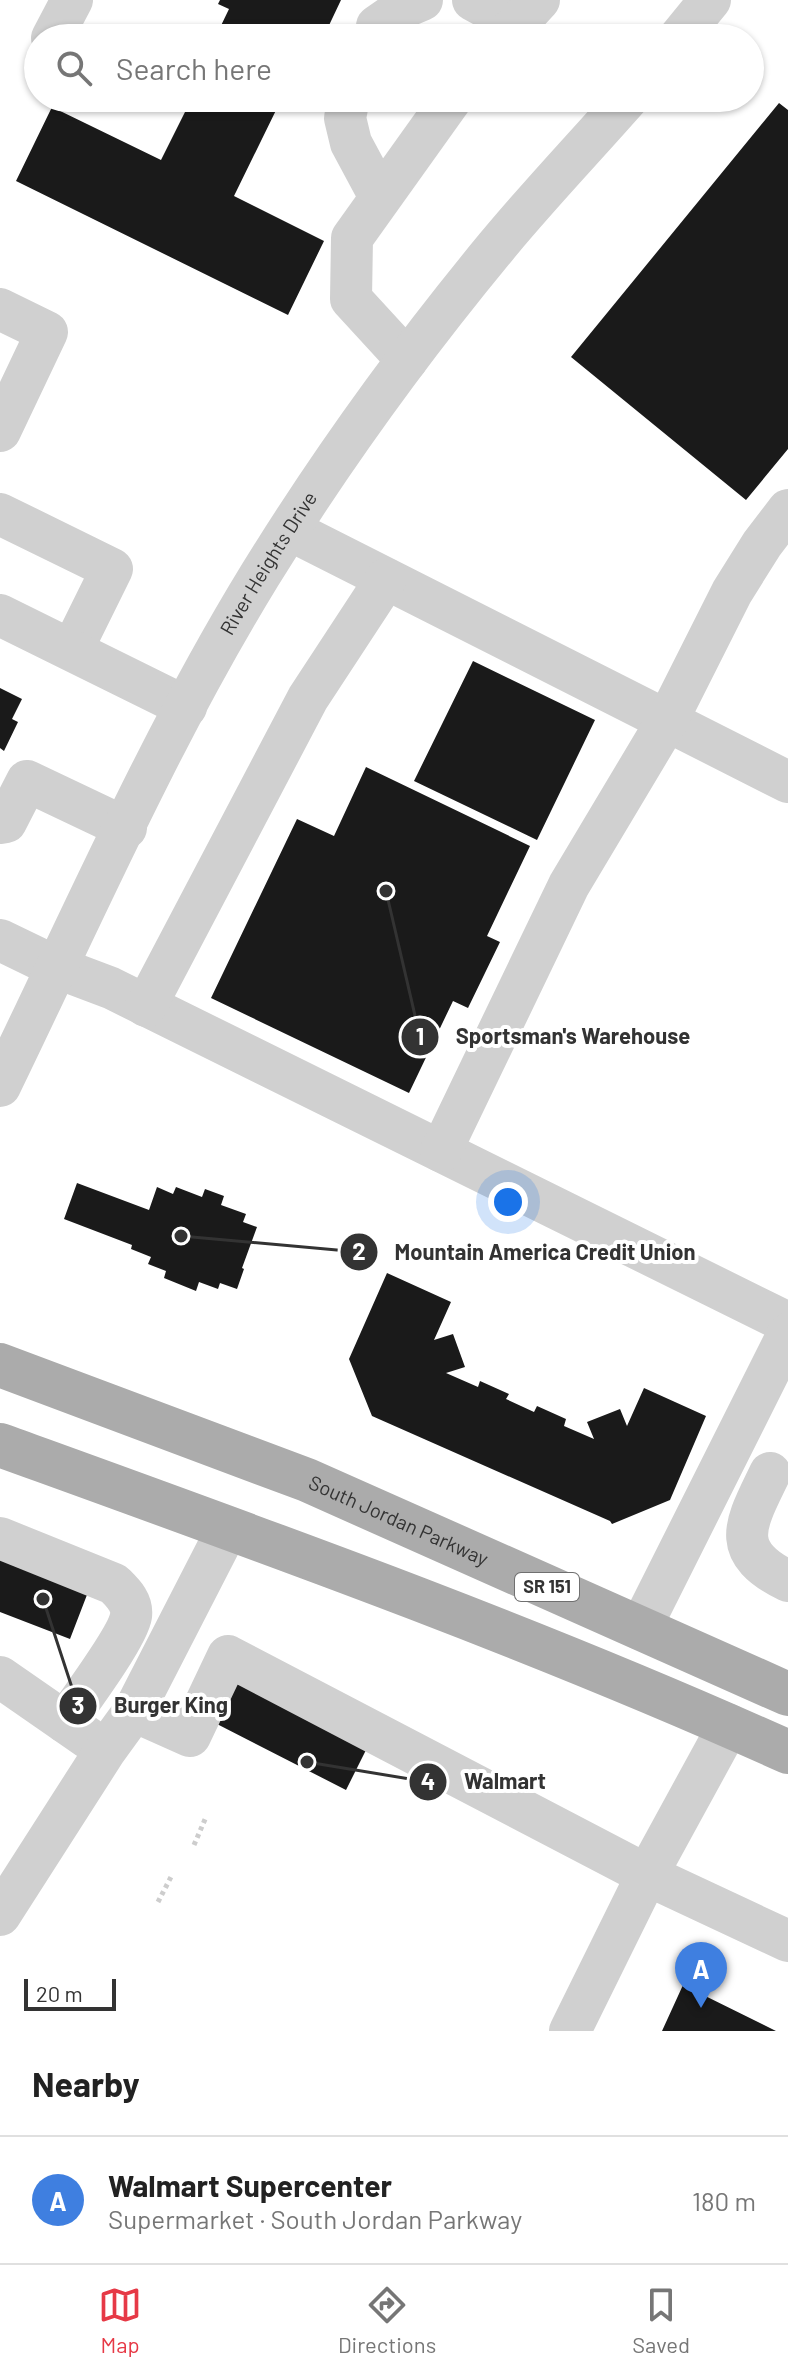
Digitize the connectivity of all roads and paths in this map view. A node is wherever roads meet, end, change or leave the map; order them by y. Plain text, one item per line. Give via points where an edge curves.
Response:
1 (72, 0) edge
2 (422, 0) edge
3 (473, 0) edge
4 (710, 0) edge
5 (520, 21) edge
6 (59, 24) edge
7 (380, 24) edge
8 (690, 24) edge
9 (346, 112) edge
10 (442, 112) edge
11 (616, 112) edge
12 (380, 197) junction
13 (0, 309) edge
14 (407, 360) junction
15 (0, 431) edge
16 (788, 510) edge
17 (0, 514) edge
18 (290, 530) junction
19 (386, 579) junction
20 (0, 615) edge
21 (72, 650) junction
22 (186, 707) junction
23 (667, 721) junction
24 (788, 782) edge
25 (0, 823) edge
26 (126, 828) junction
27 (0, 940) edge
28 (58, 968) junction
29 (146, 1006) junction
30 (0, 1086) edge
31 (441, 1151) junction
32 (788, 1323) edge
33 (788, 1334) edge
34 (0, 1365) edge
35 (0, 1445) edge
36 (729, 1453) junction
37 (779, 1478) edge
38 (228, 1528) junction
39 (0, 1538) edge
40 (788, 1581) edge
41 (640, 1629) junction
42 (0, 1677) edge
43 (788, 1694) edge
44 (76, 1706) junction
45 (134, 1711) junction
46 (729, 1725) junction
47 (105, 1751) junction
48 (788, 1752) edge
49 (206, 1817) dead end
50 (194, 1845) dead end
51 (172, 1875) dead end
52 (647, 1875) junction
53 (158, 1902) dead end
54 (0, 1915) edge
55 (788, 1941) edge
56 (570, 2031) edge

1 - 6 street
2 - 7 street
3 - 5 street
4 - 8 street
9 - 12 street via 351,143
10 - 12 street
11 - 14 street, River Heights Drive via 499,244
12 - 14 street via 352,238 351,299
13 - 15 street via 47,332
14 - 18 street, River Heights Drive
16 - 23 street via 732,592
17 - 21 street via 112,569
18 - 19 street
18 - 22 street, River Heights Drive
19 - 23 street
19 - 29 street via 308,698
20 - 21 street
21 - 22 street
22 - 26 street, River Heights Drive
23 - 24 street
23 - 31 street via 569,885
25 - 26 street via 6,822 27,781
26 - 28 street, River Heights Drive
27 - 28 street
28 - 29 street
28 - 30 street, River Heights Drive
29 - 31 street
31 - 32 street
33 - 36 street
34 - 41 main road, South Jordan Parkway / SR 151 via 307,1480
35 - 38 main road
36 - 37 street
36 - 41 street
37 - 40 street via 752,1512 747,1545 756,1561
38 - 45 street
38 - 46 main road
39 - 44 street via 104,1579 128,1598 131,1615
41 - 43 main road, South Jordan Parkway / SR 151
42 - 44 street
44 - 47 street
45 - 47 street
45 - 52 street via 190,1736 228,1656
46 - 48 main road
46 - 52 street
47 - 54 street
49 - 50 path
51 - 53 path
52 - 55 street
52 - 56 street

